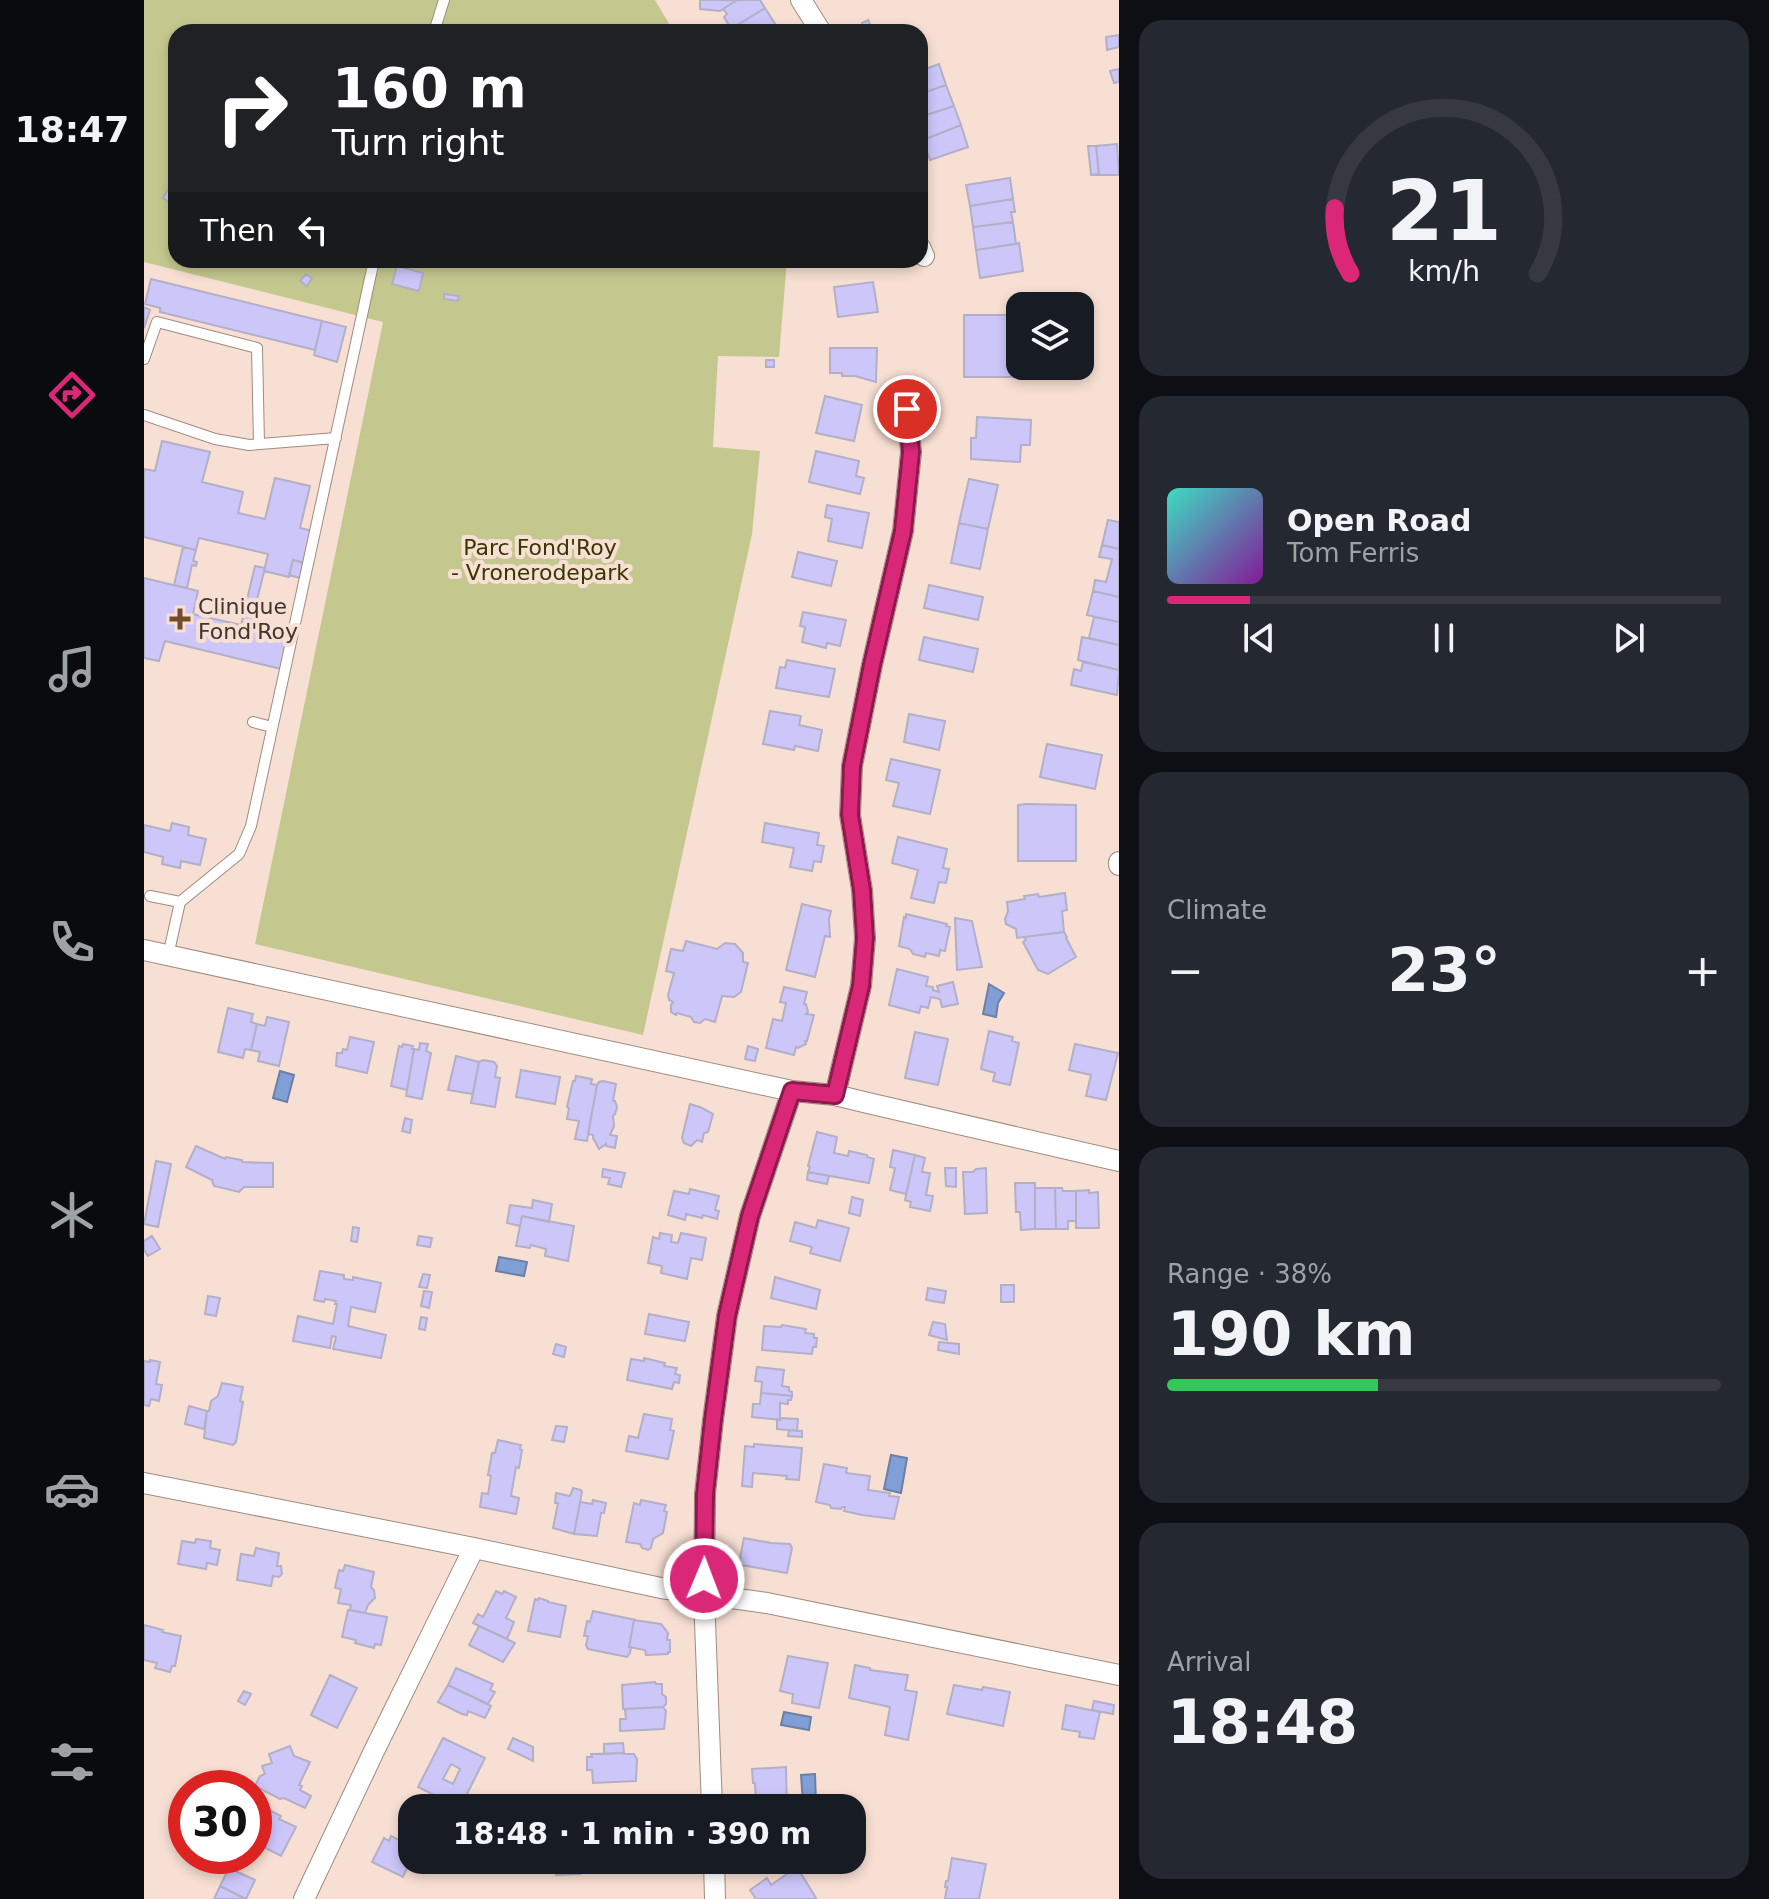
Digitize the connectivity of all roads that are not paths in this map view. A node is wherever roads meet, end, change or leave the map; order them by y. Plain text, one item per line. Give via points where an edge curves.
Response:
1 (444, 0) edge
2 (801, 0) edge
3 (436, 24) edge
4 (816, 24) edge
5 (372, 268) edge
6 (144, 359) edge
7 (907, 409) dead end
8 (144, 415) edge
9 (336, 438) junction
10 (259, 444) junction
11 (253, 722) dead end
12 (272, 727) junction
13 (150, 896) dead end
14 (180, 902) junction
15 (144, 950) edge
16 (168, 956) junction
17 (792, 1091) junction
18 (835, 1095) junction
19 (1119, 1161) edge
20 (144, 1483) edge
21 (474, 1548) junction
22 (704, 1595) junction
23 (1119, 1675) edge
24 (711, 1794) edge
25 (714, 1874) edge
26 (304, 1899) edge
27 (715, 1899) edge

1 - 3 lane
2 - 4 street
5 - 9 lane
6 - 10 lane via 157,322 257,348
7 - 18 street via 911,452 903,531 852,766 850,815 865,938 861,986
8 - 10 lane via 215,439
9 - 10 lane
9 - 12 lane
11 - 12 lane
12 - 14 lane via 251,826 239,854
13 - 14 lane
14 - 16 lane
15 - 16 street
16 - 17 street
17 - 18 street
17 - 22 street via 750,1216 727,1316 705,1494
18 - 19 street
20 - 21 street
21 - 22 street
21 - 26 street
22 - 23 street
22 - 24 street
25 - 27 street

